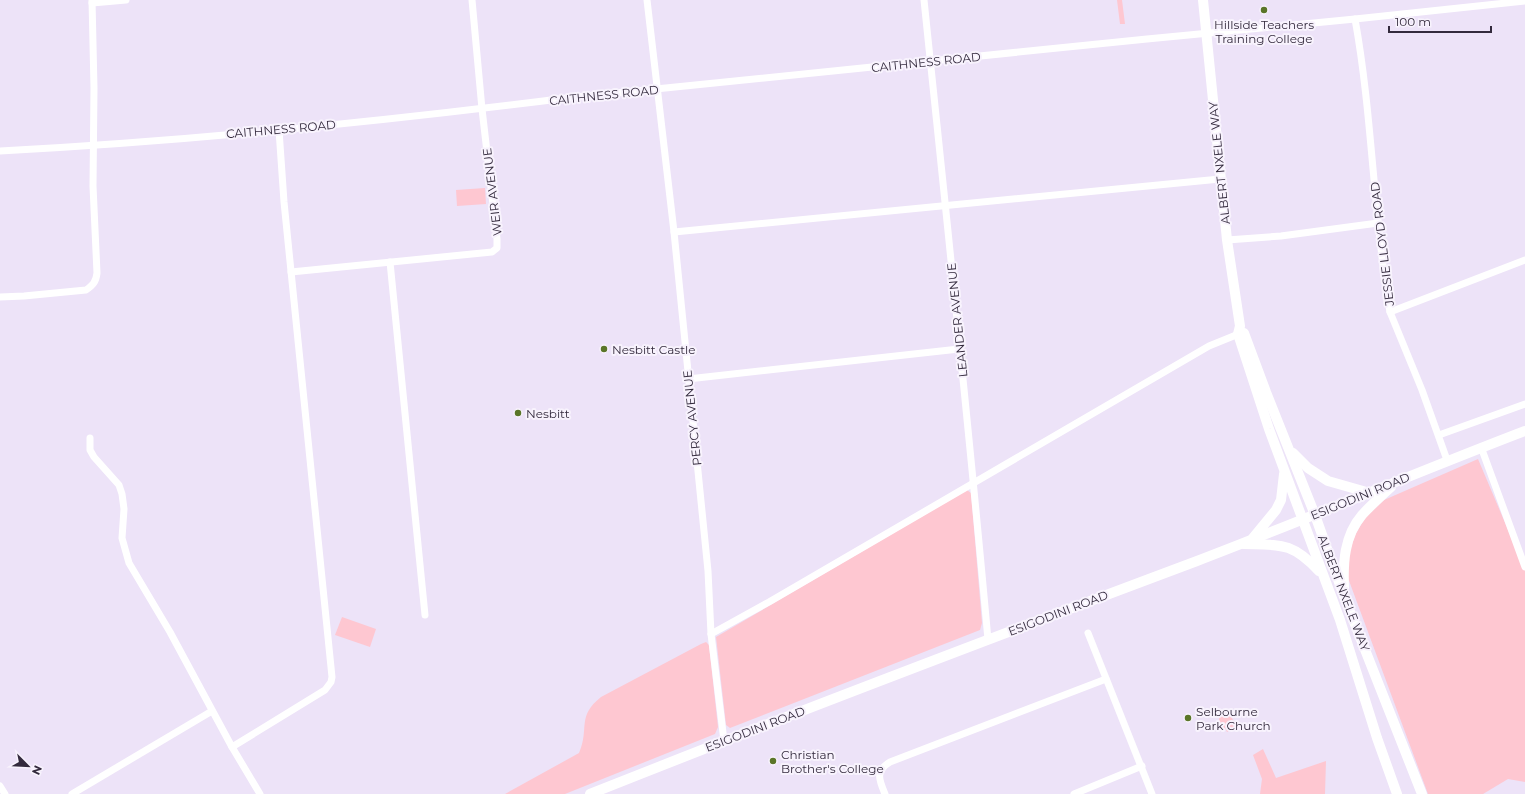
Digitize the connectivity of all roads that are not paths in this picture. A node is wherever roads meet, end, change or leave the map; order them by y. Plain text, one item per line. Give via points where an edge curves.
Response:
1 (126, 0) edge
2 (472, 0) edge
3 (647, 0) edge
4 (924, 0) edge
5 (1203, 0) edge
6 (1525, 1) edge
7 (92, 2) edge
8 (1355, 20) junction
9 (1207, 33) junction
10 (930, 61) junction
11 (657, 89) junction
12 (482, 108) junction
13 (279, 130) junction
14 (94, 146) junction
15 (0, 151) edge
16 (1220, 179) junction
17 (946, 206) junction
18 (1378, 223) junction
19 (674, 232) junction
20 (1227, 240) junction
21 (1525, 260) edge
22 (390, 262) junction
23 (292, 272) junction
24 (0, 297) edge
25 (1390, 312) junction
26 (1240, 330) junction
27 (959, 349) junction
28 (688, 379) junction
29 (1525, 404) edge
30 (1525, 431) edge
31 (1439, 435) junction
32 (90, 438) dead end
33 (1481, 447) junction
34 (1289, 449) junction
35 (1447, 460) junction
36 (1284, 466) junction
37 (974, 482) junction
38 (1395, 482) junction
39 (1370, 493) junction
40 (1315, 515) junction
41 (1302, 520) junction
42 (1253, 538) junction
43 (1239, 544) junction
44 (1525, 567) edge
45 (1323, 576) junction
46 (1345, 598) junction
47 (425, 615) dead end
48 (1088, 633) dead end
49 (711, 634) junction
50 (988, 640) junction
51 (1106, 679) junction
52 (212, 711) junction
53 (724, 740) junction
54 (232, 747) junction
55 (1142, 766) junction
56 (0, 786) edge
57 (5, 794) edge
58 (72, 794) edge
59 (260, 794) edge
60 (590, 794) edge
61 (886, 794) edge
62 (1074, 794) edge
63 (1152, 794) edge
64 (1397, 794) edge
65 (1422, 794) edge

1 - 7 street
2 - 12 street, WEIR AVENUE
3 - 11 street, PERCY AVENUE
4 - 10 street, LEANDER AVENUE
5 - 9 main road, ALBERT NXELE WAY
6 - 8 street, CAITHNESS ROAD
7 - 14 street
8 - 9 street, CAITHNESS ROAD
8 - 18 street, JESSIE LLOYD ROAD via 1363,66
9 - 10 street, CAITHNESS ROAD
9 - 16 main road, ALBERT NXELE WAY
10 - 11 street, CAITHNESS ROAD
10 - 17 street, LEANDER AVENUE
11 - 12 street, CAITHNESS ROAD
11 - 19 street, PERCY AVENUE
12 - 13 street, CAITHNESS ROAD
12 - 22 street, WEIR AVENUE via 497,248 492,252
13 - 14 street, CAITHNESS ROAD
13 - 23 street
14 - 15 street, CAITHNESS ROAD
14 - 24 street via 97,273 95,282 86,290
16 - 17 street
16 - 20 main road, ALBERT NXELE WAY
17 - 19 street
17 - 27 street, LEANDER AVENUE
18 - 20 street via 1281,236
18 - 25 street, JESSIE LLOYD ROAD
19 - 28 street, PERCY AVENUE
20 - 26 main road, ALBERT NXELE WAY
21 - 25 street
22 - 23 street, WEIR AVENUE
22 - 47 street
23 - 54 street via 332,677 325,690
25 - 31 street, JESSIE LLOYD ROAD
26 - 34 main road, ALBERT NXELE WAY
26 - 36 main road, ALBERT NXELE WAY via 1269,429
26 - 37 street
27 - 28 street
27 - 37 street, LEANDER AVENUE
28 - 49 street, PERCY AVENUE via 708,571
29 - 31 street
30 - 33 main road, ESIGODINI ROAD
31 - 35 street, JESSIE LLOYD ROAD
32 - 52 street via 90,450 94,457 119,485 122,494 122,538 129,562
33 - 35 main road, ESIGODINI ROAD
33 - 44 street
34 - 39 main road via 1308,468 1328,481
34 - 40 main road, ALBERT NXELE WAY
35 - 38 main road, ESIGODINI ROAD
36 - 41 main road, ALBERT NXELE WAY
36 - 42 main road via 1281,500
37 - 49 street
37 - 50 street, LEANDER AVENUE
38 - 39 main road, ESIGODINI ROAD
38 - 46 main road via 1362,516 1350,536 1343,567
39 - 40 main road, ESIGODINI ROAD
40 - 41 main road, ESIGODINI ROAD
40 - 46 main road, ALBERT NXELE WAY
41 - 42 main road, ESIGODINI ROAD
41 - 45 main road, ALBERT NXELE WAY
42 - 43 main road, ESIGODINI ROAD
43 - 45 main road via 1288,547 1307,558
43 - 50 main road, ESIGODINI ROAD
45 - 64 main road, ALBERT NXELE WAY
46 - 65 main road, ALBERT NXELE WAY
48 - 51 street
49 - 53 street, PERCY AVENUE
50 - 53 main road, ESIGODINI ROAD
51 - 55 street
51 - 61 street via 890,762 880,772
52 - 54 street
52 - 58 street
53 - 60 main road, ESIGODINI ROAD
54 - 59 street
55 - 62 street
55 - 63 street
56 - 57 street

